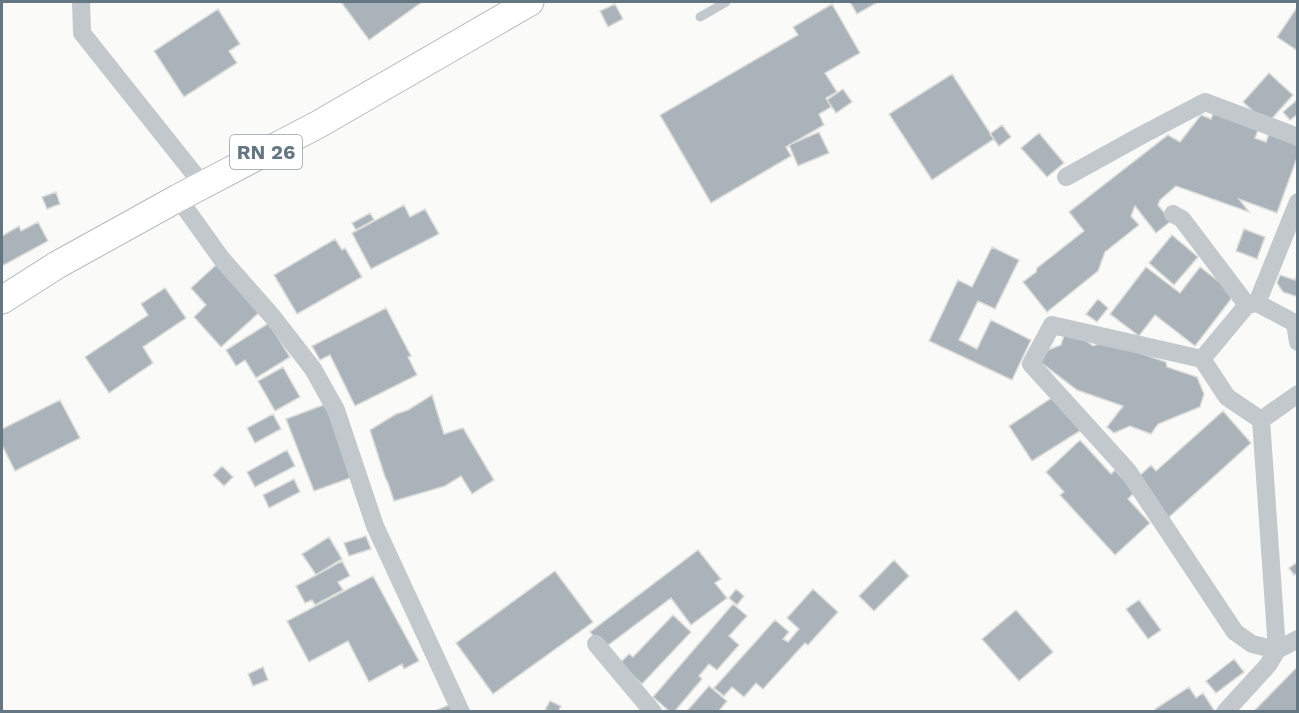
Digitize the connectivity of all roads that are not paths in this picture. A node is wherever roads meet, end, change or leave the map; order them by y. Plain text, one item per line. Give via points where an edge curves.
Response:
1 (81, 2) edge
2 (530, 2) edge
3 (726, 2) edge
4 (700, 17) dead end
5 (1298, 136) edge
6 (1066, 177) dead end
7 (203, 185) junction
8 (178, 198) junction
9 (1298, 202) edge
10 (1173, 214) dead end
11 (2, 300) edge
12 (1252, 304) junction
13 (1296, 322) edge
14 (1298, 342) edge
15 (1202, 359) junction
16 (1298, 394) edge
17 (1261, 420) junction
18 (1298, 639) edge
19 (596, 644) dead end
20 (1277, 650) junction
21 (461, 711) edge
22 (653, 711) edge
23 (1226, 711) edge

1 - 7 street via 82,33
2 - 7 main road, RN 26 via 319,124
3 - 4 lane
5 - 6 street via 1206,102
7 - 8 main road, RN 26
8 - 11 main road, RN 26
8 - 21 street via 221,258 313,369 336,410 375,526
9 - 12 street
10 - 12 street via 1182,219
12 - 13 street
12 - 15 street
13 - 14 street
15 - 17 street via 1227,397
15 - 20 street via 1052,325 1031,364 1128,471 1235,632 1252,644
16 - 17 street
17 - 20 street
18 - 20 street
19 - 22 street
20 - 23 street

